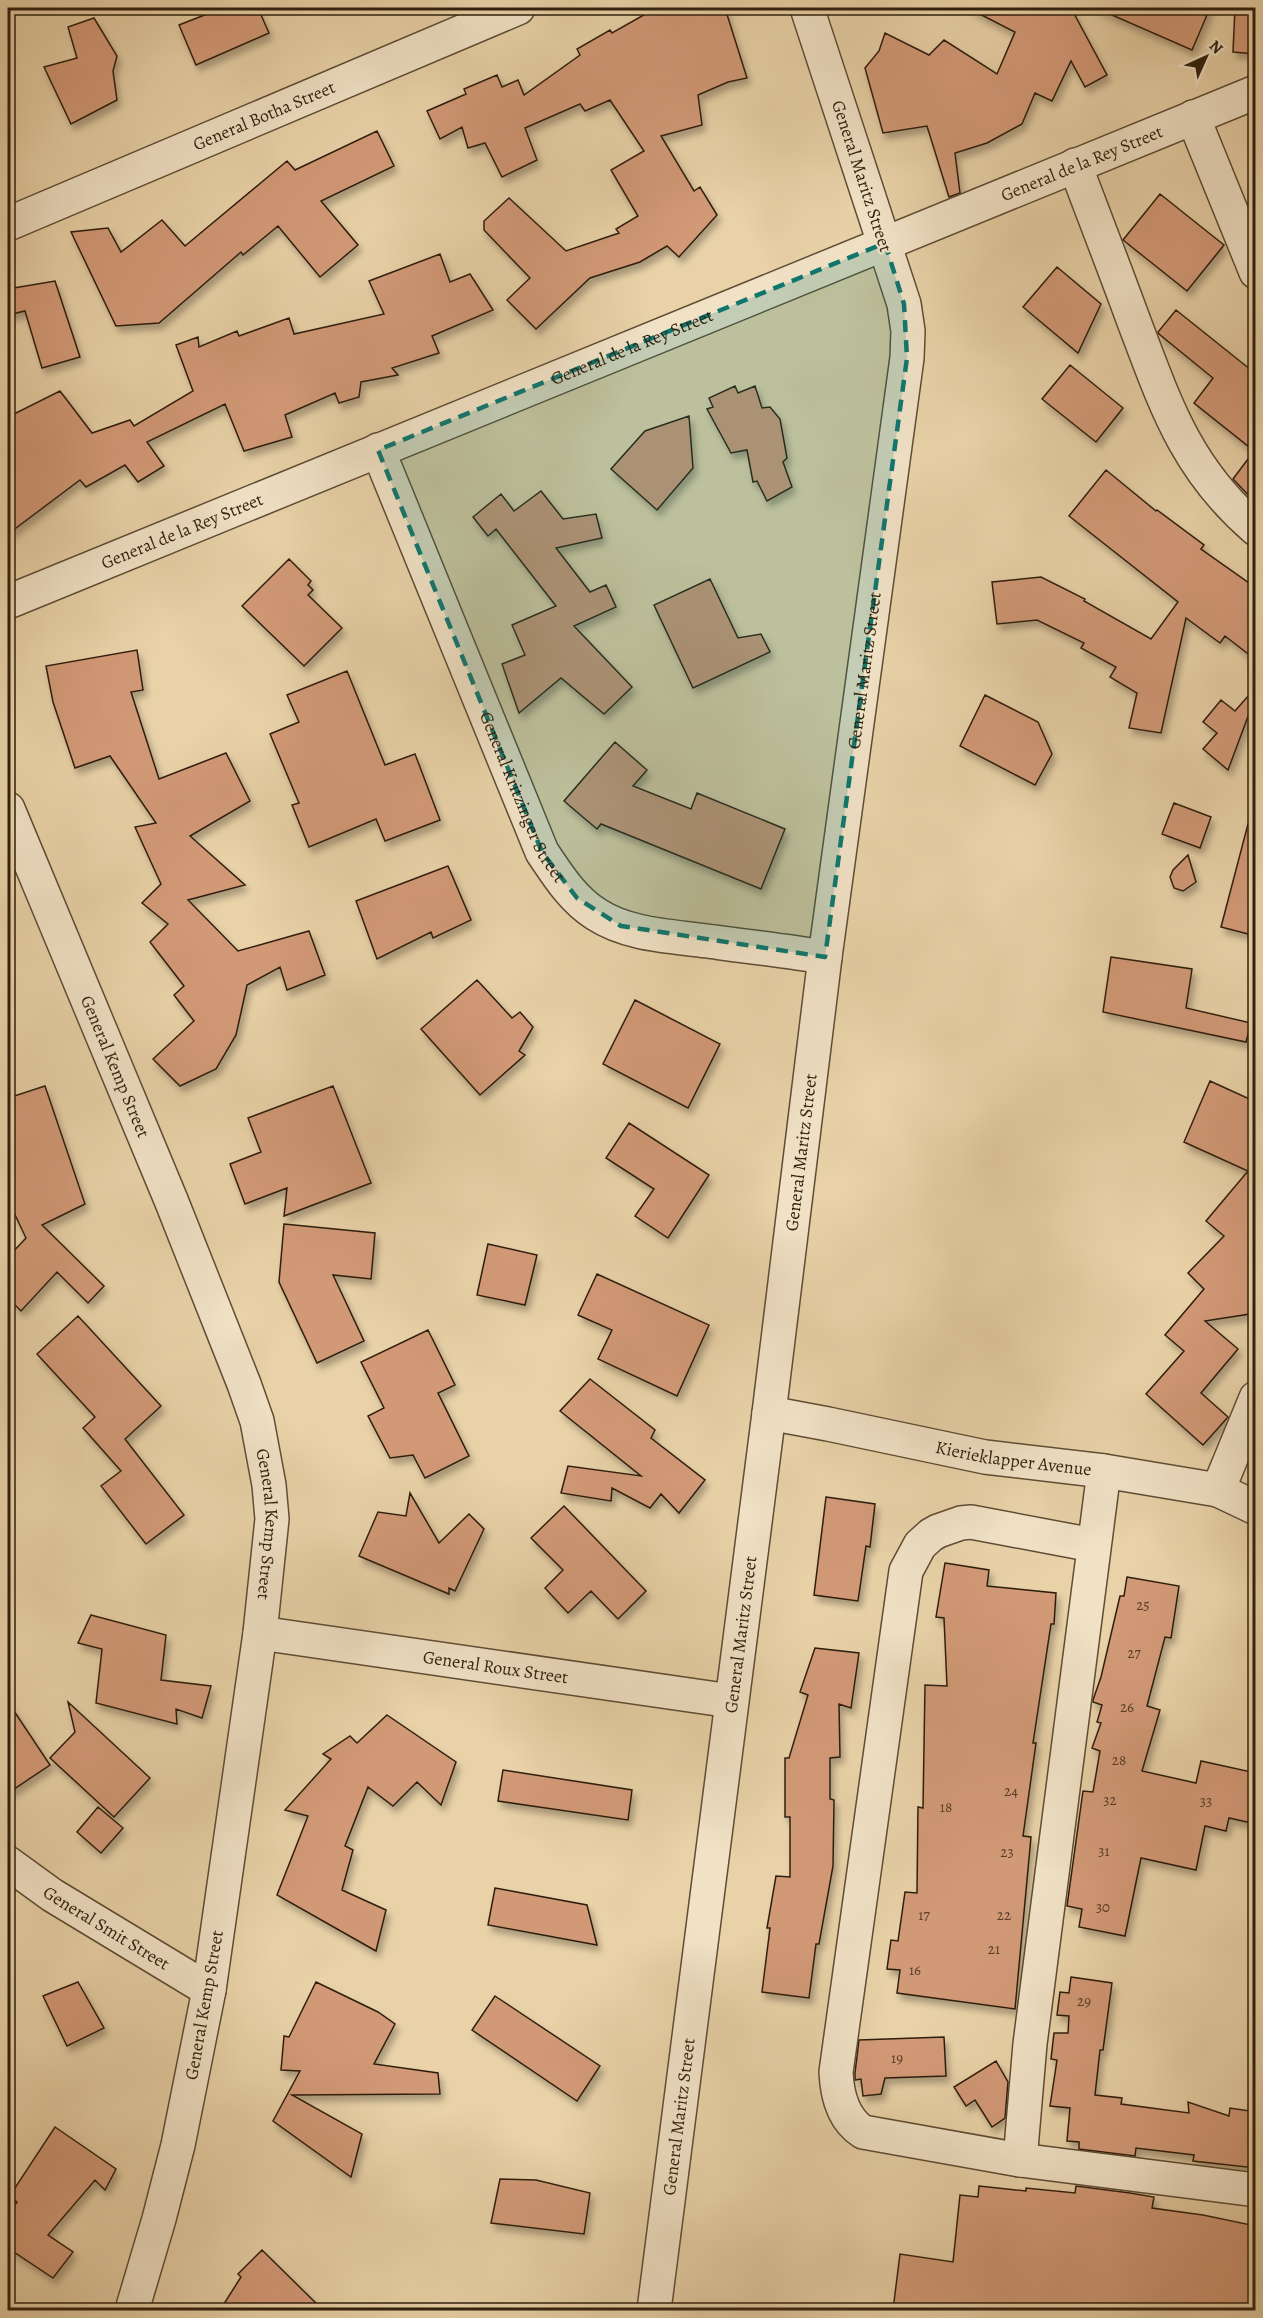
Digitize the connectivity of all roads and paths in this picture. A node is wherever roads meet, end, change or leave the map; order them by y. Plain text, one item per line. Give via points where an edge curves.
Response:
1 (518, 8) edge
2 (807, 8) edge
3 (1256, 92) edge
4 (1193, 117) junction
5 (1075, 165) junction
6 (8, 224) edge
7 (885, 243) junction
8 (1256, 272) edge
9 (378, 450) junction
10 (1256, 530) edge
11 (8, 602) edge
12 (8, 809) edge
13 (825, 957) junction
14 (1256, 1398) edge
15 (769, 1413) junction
16 (1104, 1471) junction
17 (1218, 1490) junction
18 (1256, 1508) edge
19 (1093, 1545) junction
20 (260, 1633) junction
21 (731, 1701) junction
22 (8, 1863) edge
23 (208, 1990) junction
24 (1020, 2160) junction
25 (1256, 2190) edge
26 (132, 2310) edge
27 (654, 2310) edge

1 - 6 street, General Botha Street
2 - 7 street, General Maritz Street
3 - 4 street, General de la Rey Street
4 - 5 street, General de la Rey Street
4 - 8 street
5 - 7 street, General de la Rey Street
5 - 10 street via 1167,411 1218,494
7 - 9 street, General de la Rey Street
7 - 13 street, General Maritz Street via 904,304 907,358
9 - 11 street, General de la Rey Street
9 - 13 street, General Kritzinger Street via 542,852 577,898 605,919 650,933
12 - 20 street, General Kemp Street via 171,1200 257,1420 272,1519
13 - 15 street, General Maritz Street
14 - 17 street
15 - 16 street, Kierieklapper Avenue via 985,1457
15 - 21 street, General Maritz Street
16 - 17 street, Kierieklapper Avenue
16 - 19 street
17 - 18 street, Kierieklapper Avenue
19 - 24 street via 1030,2044
19 - 24 street via 971,1522 938,1531 920,1545 912,1558 906,1571 836,2072 841,2104 849,2121 863,2132
20 - 21 street, General Roux Street
20 - 23 street, General Kemp Street
21 - 27 street, General Maritz Street
22 - 23 street, General Smit Street via 52,1895
23 - 26 street, General Kemp Street via 178,2145
24 - 25 street

